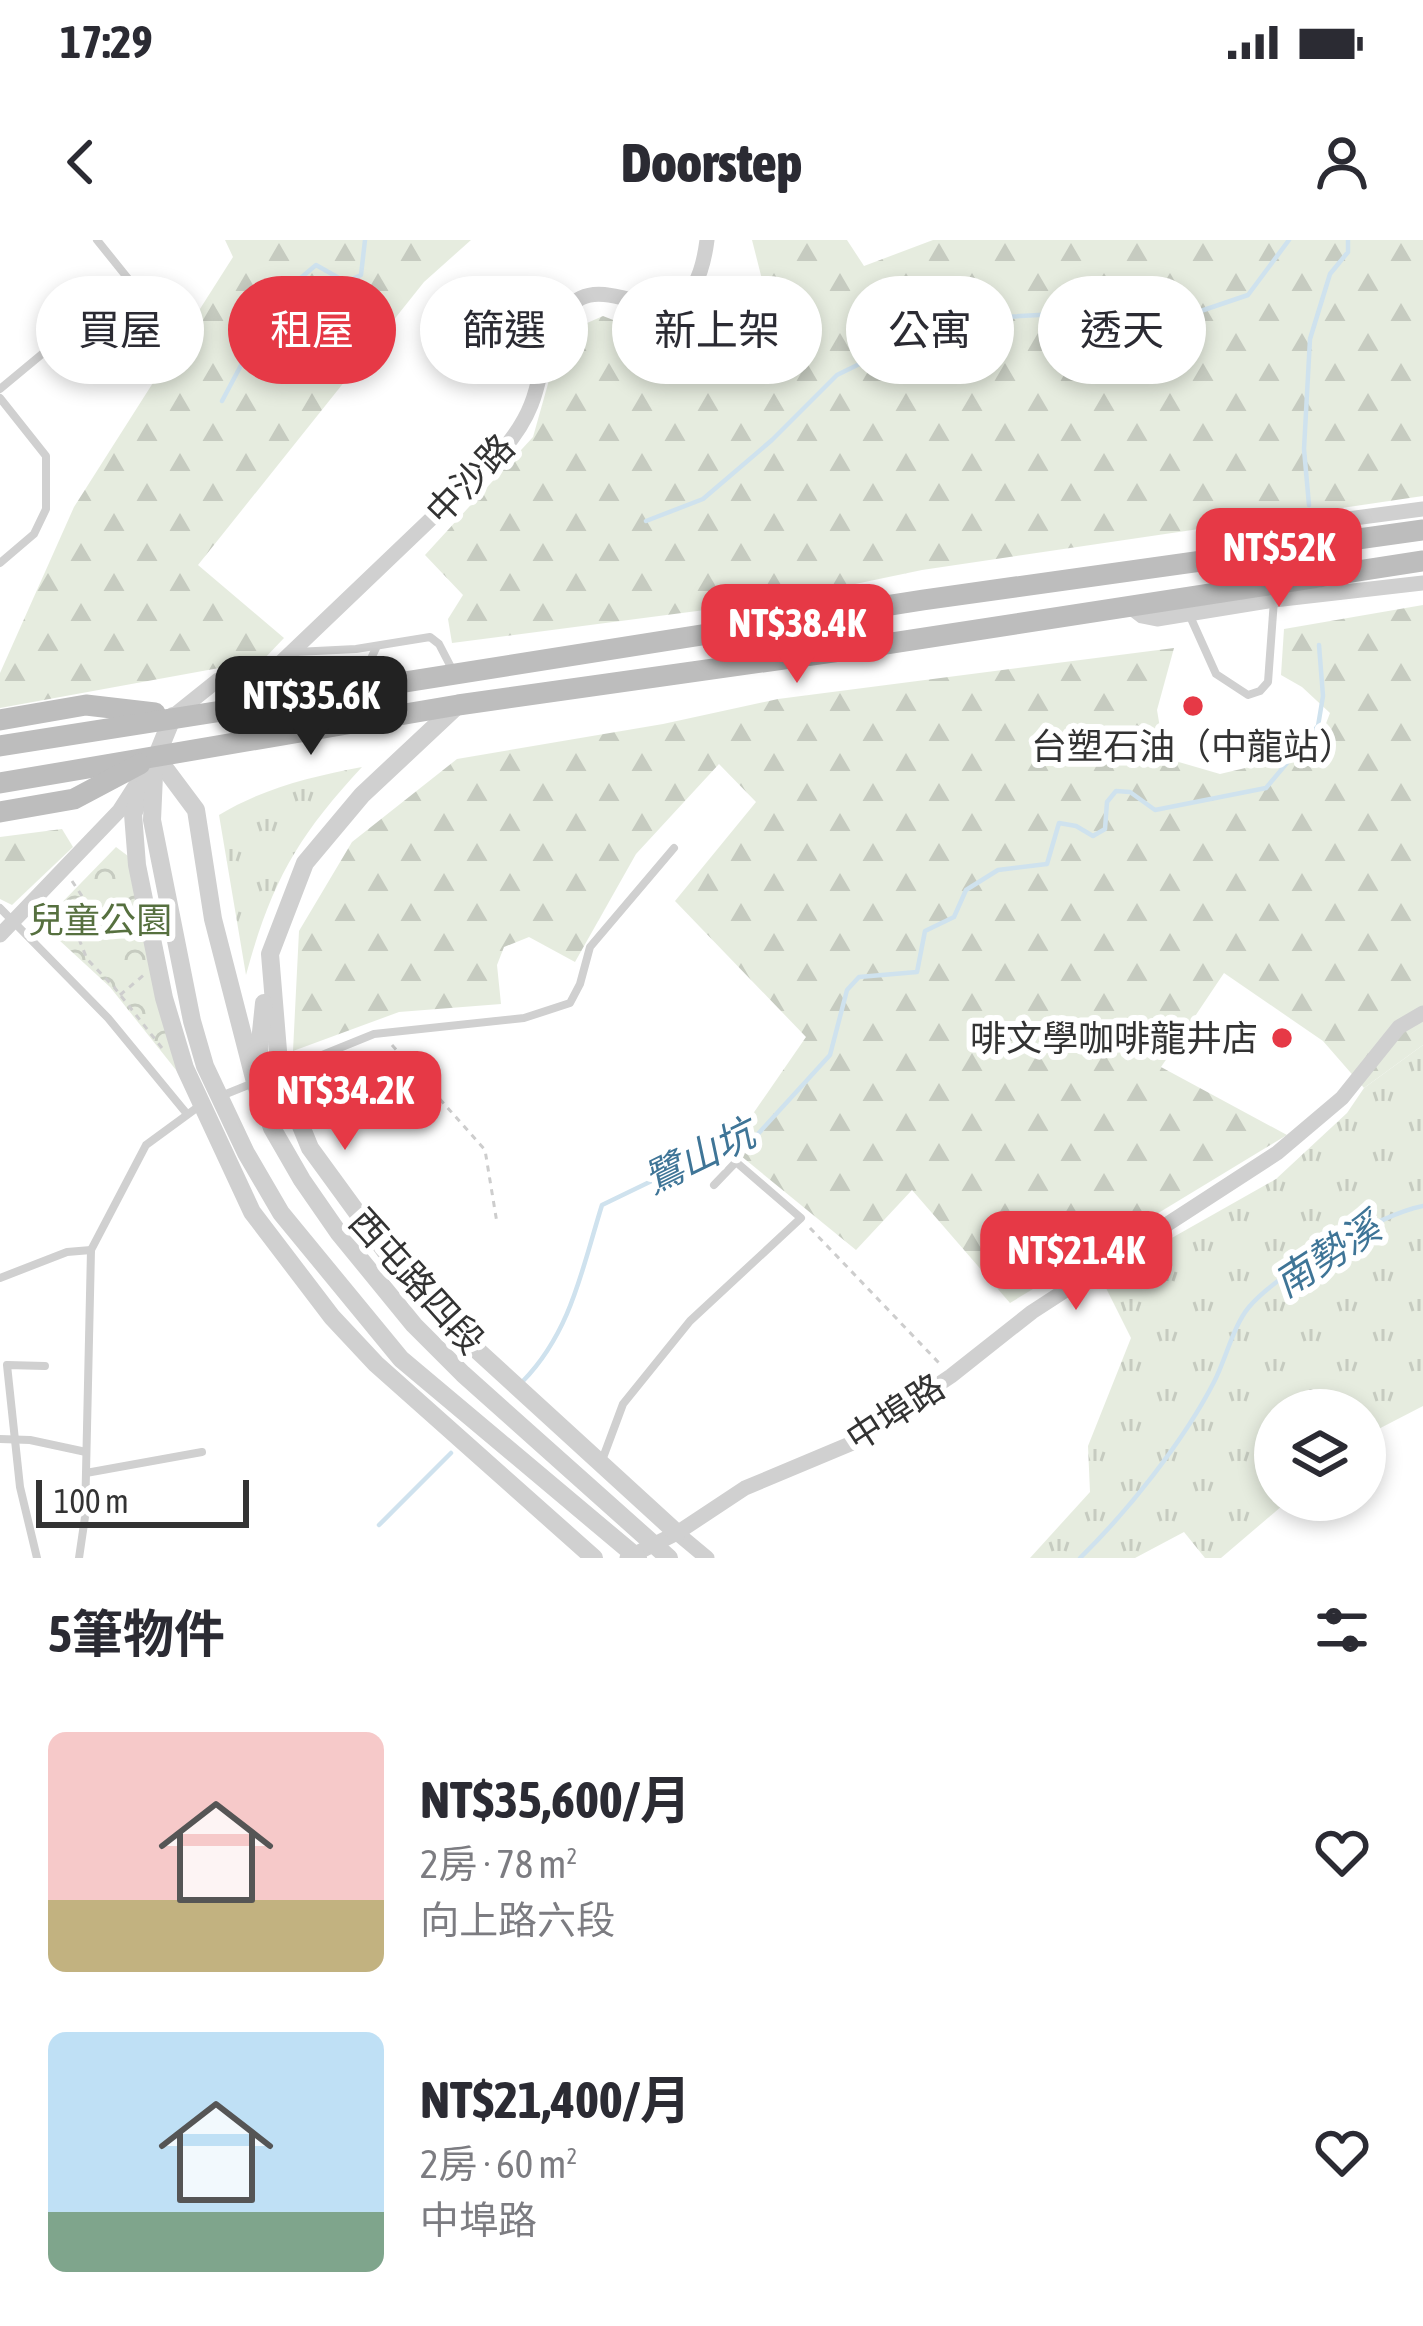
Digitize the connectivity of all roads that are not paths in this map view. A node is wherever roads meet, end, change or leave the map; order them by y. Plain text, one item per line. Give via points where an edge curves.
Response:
1 (98, 240) edge
2 (706, 240) edge
3 (0, 393) edge
4 (1423, 509) edge
5 (1423, 530) edge
6 (1236, 553) junction
7 (1423, 561) edge
8 (0, 563) edge
9 (1423, 583) edge
10 (1274, 600) junction
11 (1126, 604) junction
12 (1189, 613) junction
13 (377, 646) junction
14 (294, 652) junction
15 (454, 672) junction
16 (351, 689) junction
17 (458, 705) junction
18 (173, 716) junction
19 (0, 720) edge
20 (0, 746) edge
21 (155, 755) junction
22 (0, 784) edge
23 (0, 812) edge
24 (674, 848) dead end
25 (10, 913) edge
26 (0, 935) edge
27 (270, 954) junction
28 (1423, 1012) edge
29 (280, 1075) junction
30 (255, 1082) junction
31 (220, 1096) junction
32 (193, 1109) junction
33 (714, 1185) dead end
34 (91, 1250) junction
35 (0, 1278) edge
36 (45, 1366) dead end
37 (0, 1439) edge
38 (14, 1440) junction
39 (86, 1452) junction
40 (202, 1452) dead end
41 (601, 1465) junction
42 (86, 1473) junction
43 (677, 1533) junction
44 (662, 1551) edge
45 (632, 1557) edge
46 (38, 1558) edge
47 (80, 1558) edge
48 (594, 1558) edge
49 (707, 1558) edge

1 - 3 lane via 130,281
2 - 14 street, 中沙路 via 701,271 669,303 594,293 577,299 549,337 518,432
3 - 8 lane via 46,456 46,509 34,534
4 - 6 street via 1257,531
5 - 6 main road
6 - 15 main road
7 - 11 main road
9 - 10 street
10 - 12 street
10 - 12 lane via 1268,682 1248,695 1216,674
11 - 12 street via 1157,619
11 - 17 main road
13 - 14 lane
13 - 15 lane via 430,637
13 - 16 lane
14 - 18 street, 中沙路 via 275,668 218,680
15 - 16 main road
16 - 18 main road
17 - 21 main road
17 - 27 street, 西屯路四段 via 362,795 305,863
18 - 19 main road via 86,705
18 - 20 main road
18 - 21 street
21 - 22 main road
21 - 23 main road via 74,799
21 - 25 street via 119,811
21 - 30 street, 西屯路四段 via 196,810 213,919
21 - 31 street, 西屯路四段 via 152,820 167,909 192,1021
21 - 32 street via 133,814 136,865
24 - 29 lane via 590,947 571,1003 524,1018 381,1034
25 - 26 street
25 - 32 lane
27 - 29 street, 西屯路四段
27 - 30 street
28 - 43 street, 中埠路 via 1277,1153 1032,1312 850,1444 745,1488
29 - 30 lane
29 - 41 street, 西屯路四段 via 310,1148 404,1277
30 - 31 lane
30 - 44 street, 西屯路四段 via 302,1180 414,1324
31 - 32 lane
31 - 45 street, 西屯路四段 via 281,1214 401,1359
32 - 34 lane via 146,1144
32 - 48 street via 252,1212 332,1317
33 - 41 lane via 736,1162 801,1218 677,1337 623,1404
34 - 35 lane
34 - 39 lane
36 - 38 lane via 7,1365
37 - 38 lane
38 - 39 lane
38 - 46 lane
39 - 42 lane
40 - 42 lane
41 - 43 street, 西屯路四段
42 - 47 lane
43 - 44 street, 中埠路
43 - 49 street, 西屯路四段
44 - 45 street, 中埠路

